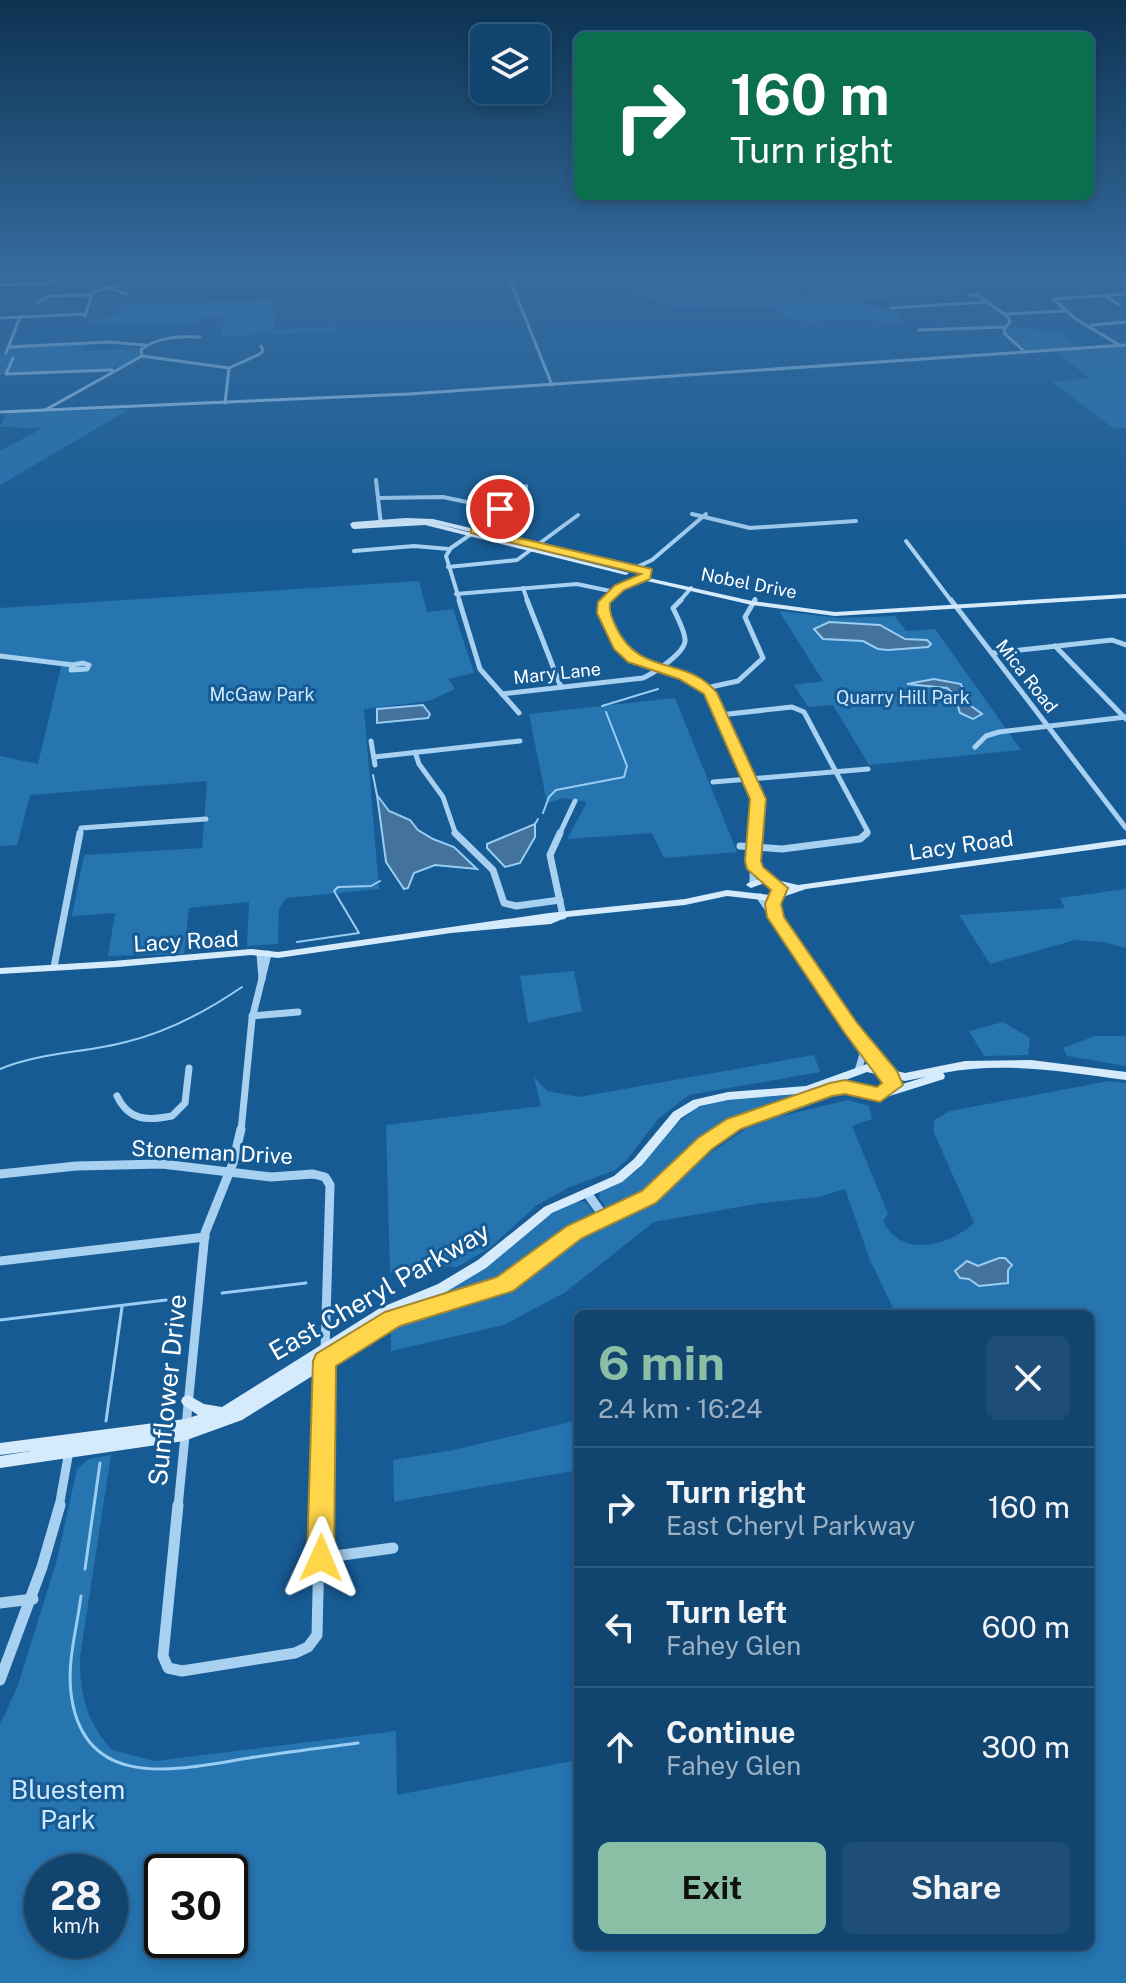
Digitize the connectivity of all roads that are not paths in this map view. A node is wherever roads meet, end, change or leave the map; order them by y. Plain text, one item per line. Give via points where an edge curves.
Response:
1 (10, 365) edge
2 (126, 365) edge
3 (212, 365) edge
4 (237, 365) edge
5 (544, 365) edge
6 (846, 365) edge
7 (229, 368) junction
8 (116, 370) junction
9 (552, 385) junction
10 (225, 403) junction
11 (45, 410) junction
12 (0, 412) edge
13 (376, 480) dead end
14 (526, 486) dead end
15 (379, 498) junction
16 (505, 510) junction
17 (692, 514) dead end
18 (578, 515) dead end
19 (705, 515) junction
20 (856, 521) dead end
21 (381, 523) joint
22 (473, 533) junction
23 (906, 541) dead end
24 (535, 548) junction
25 (449, 549) junction
26 (354, 551) dead end
27 (652, 560) junction
28 (448, 567) junction
29 (630, 571) junction
30 (648, 571) junction
31 (639, 578) junction
32 (523, 588) junction
33 (691, 588) junction
34 (617, 590) junction
35 (456, 594) junction
36 (1126, 594) edge
37 (753, 601) junction
38 (956, 606) junction
39 (1123, 643) edge
40 (1055, 646) junction
41 (992, 653) junction
42 (0, 656) edge
43 (73, 665) dead end
44 (661, 668) junction
45 (561, 687) junction
46 (706, 688) junction
47 (502, 694) junction
48 (519, 713) dead end
49 (720, 715) junction
50 (1125, 717) edge
51 (1049, 727) junction
52 (371, 741) dead end
53 (520, 741) dead end
54 (975, 747) dead end
55 (415, 752) junction
56 (868, 769) dead end
57 (834, 772) junction
58 (750, 779) junction
59 (713, 782) dead end
60 (575, 801) dead end
61 (206, 819) dead end
62 (1126, 828) edge
63 (1126, 842) edge
64 (740, 846) dead end
65 (753, 847) junction
66 (755, 869) junction
67 (775, 889) junction
68 (755, 890) junction
69 (560, 900) junction
70 (563, 916) junction
71 (775, 917) junction
72 (264, 954) junction
73 (54, 967) junction
74 (0, 971) edge
75 (298, 1012) dead end
76 (252, 1016) junction
77 (850, 1027) junction
78 (980, 1066) junction
79 (189, 1068) dead end
80 (856, 1072) junction
81 (885, 1072) junction
82 (1126, 1076) edge
83 (867, 1093) junction
84 (887, 1093) junction
85 (117, 1096) dead end
86 (229, 1172) junction
87 (0, 1174) edge
88 (587, 1193) junction
89 (605, 1218) junction
90 (205, 1237) junction
91 (0, 1261) edge
92 (325, 1355) junction
93 (188, 1401) junction
94 (225, 1412) junction
95 (185, 1430) junction
96 (69, 1446) junction
97 (0, 1449) edge
98 (0, 1462) edge
99 (393, 1548) dead end
100 (321, 1558) junction
101 (33, 1599) junction
102 (0, 1603) edge
103 (0, 1680) edge

1 - 8 street via 6,374
2 - 8 street
3 - 7 street
4 - 7 street
5 - 9 street
6 - 9 street
7 - 10 street
8 - 11 street
9 - 10 street
10 - 11 street
11 - 12 street
13 - 15 street
14 - 16 street via 526,496
15 - 16 street via 443,497
15 - 21 street
16 - 22 street
17 - 19 street
18 - 24 street
19 - 20 street via 750,528
19 - 27 street
21 - 22 street, Nobel Drive via 432,523
22 - 24 street, Nobel Drive
22 - 25 street
23 - 38 street, Mica Road
24 - 28 street via 507,563
24 - 29 street, Nobel Drive
25 - 26 street
25 - 28 street
27 - 29 street
27 - 30 street
28 - 35 street
29 - 30 street, Nobel Drive
29 - 31 street, Nobel Drive
29 - 34 street
30 - 31 street
30 - 37 street, Nobel Drive
31 - 33 street, Nobel Drive
31 - 34 street
32 - 34 street via 577,584
32 - 35 street
32 - 45 street
33 - 37 street, Nobel Drive
33 - 44 street via 673,608 686,644
34 - 44 street via 604,602 603,613 619,647 633,659
35 - 47 street via 480,669
36 - 38 street, Nobel Drive
37 - 38 street, Nobel Drive via 852,613
37 - 46 street via 745,617 763,658 738,681
38 - 41 street, Mica Road
39 - 40 street
40 - 41 street
40 - 50 street
41 - 51 street, Mica Road
42 - 43 street
44 - 45 street, Mary Lane via 636,679
44 - 46 street
45 - 47 street, Mary Lane
46 - 49 street
47 - 48 street
49 - 57 street via 797,708 804,712
49 - 58 street
50 - 51 street
51 - 54 street via 999,732
51 - 62 street, Mica Road
52 - 55 street via 375,761
53 - 55 street
55 - 69 street via 443,797 455,834 493,870 504,903
56 - 57 street
57 - 58 street
57 - 65 street via 868,832 865,837 782,849
58 - 59 street
58 - 65 street via 759,807
60 - 69 street via 550,855
61 - 73 street via 81,828
63 - 67 street, Lacy Road
64 - 65 street
65 - 66 street
66 - 67 street
66 - 68 street
67 - 68 street
67 - 68 street
67 - 71 street
68 - 70 street, Lacy Road
68 - 71 street
69 - 70 street
70 - 72 street, Lacy Road
71 - 77 street
72 - 73 street, Lacy Road
72 - 76 street, Sunflower Drive via 268,968
73 - 74 street, Lacy Road
75 - 76 street
76 - 86 street, Sunflower Drive via 242,1129
77 - 80 street via 863,1054
77 - 81 street
78 - 81 street, East Cheryl Parkway via 905,1077
78 - 82 street, East Cheryl Parkway via 1050,1065
78 - 84 street, East Cheryl Parkway
79 - 85 street via 185,1103 172,1116 133,1118
80 - 81 street
80 - 83 street via 856,1084
80 - 88 street, East Cheryl Parkway via 798,1092 697,1103 677,1115 627,1173
81 - 84 street via 893,1085
83 - 84 street, East Cheryl Parkway
83 - 89 street, East Cheryl Parkway via 845,1087 830,1090 734,1124 705,1143 649,1197
86 - 87 street, Stoneman Drive via 142,1164
86 - 90 street, Sunflower Drive
86 - 92 street, Stoneman Drive via 313,1174 325,1177 330,1185
88 - 89 street
88 - 92 street, East Cheryl Parkway via 548,1210 463,1276 384,1312
89 - 92 street, East Cheryl Parkway via 562,1240 505,1284 393,1319
90 - 91 street
90 - 93 street, Sunflower Drive
92 - 94 street, East Cheryl Parkway
92 - 95 street, East Cheryl Parkway via 237,1416
92 - 100 street
93 - 94 street via 201,1410
93 - 95 street, Sunflower Drive
94 - 95 street, East Cheryl Parkway
95 - 96 street, East Cheryl Parkway
95 - 100 street, Sunflower Drive via 163,1656 168,1668 196,1669 308,1647 317,1635
96 - 97 street, East Cheryl Parkway
96 - 98 street, East Cheryl Parkway
96 - 101 street via 61,1499
99 - 100 street
101 - 102 street
101 - 103 street

